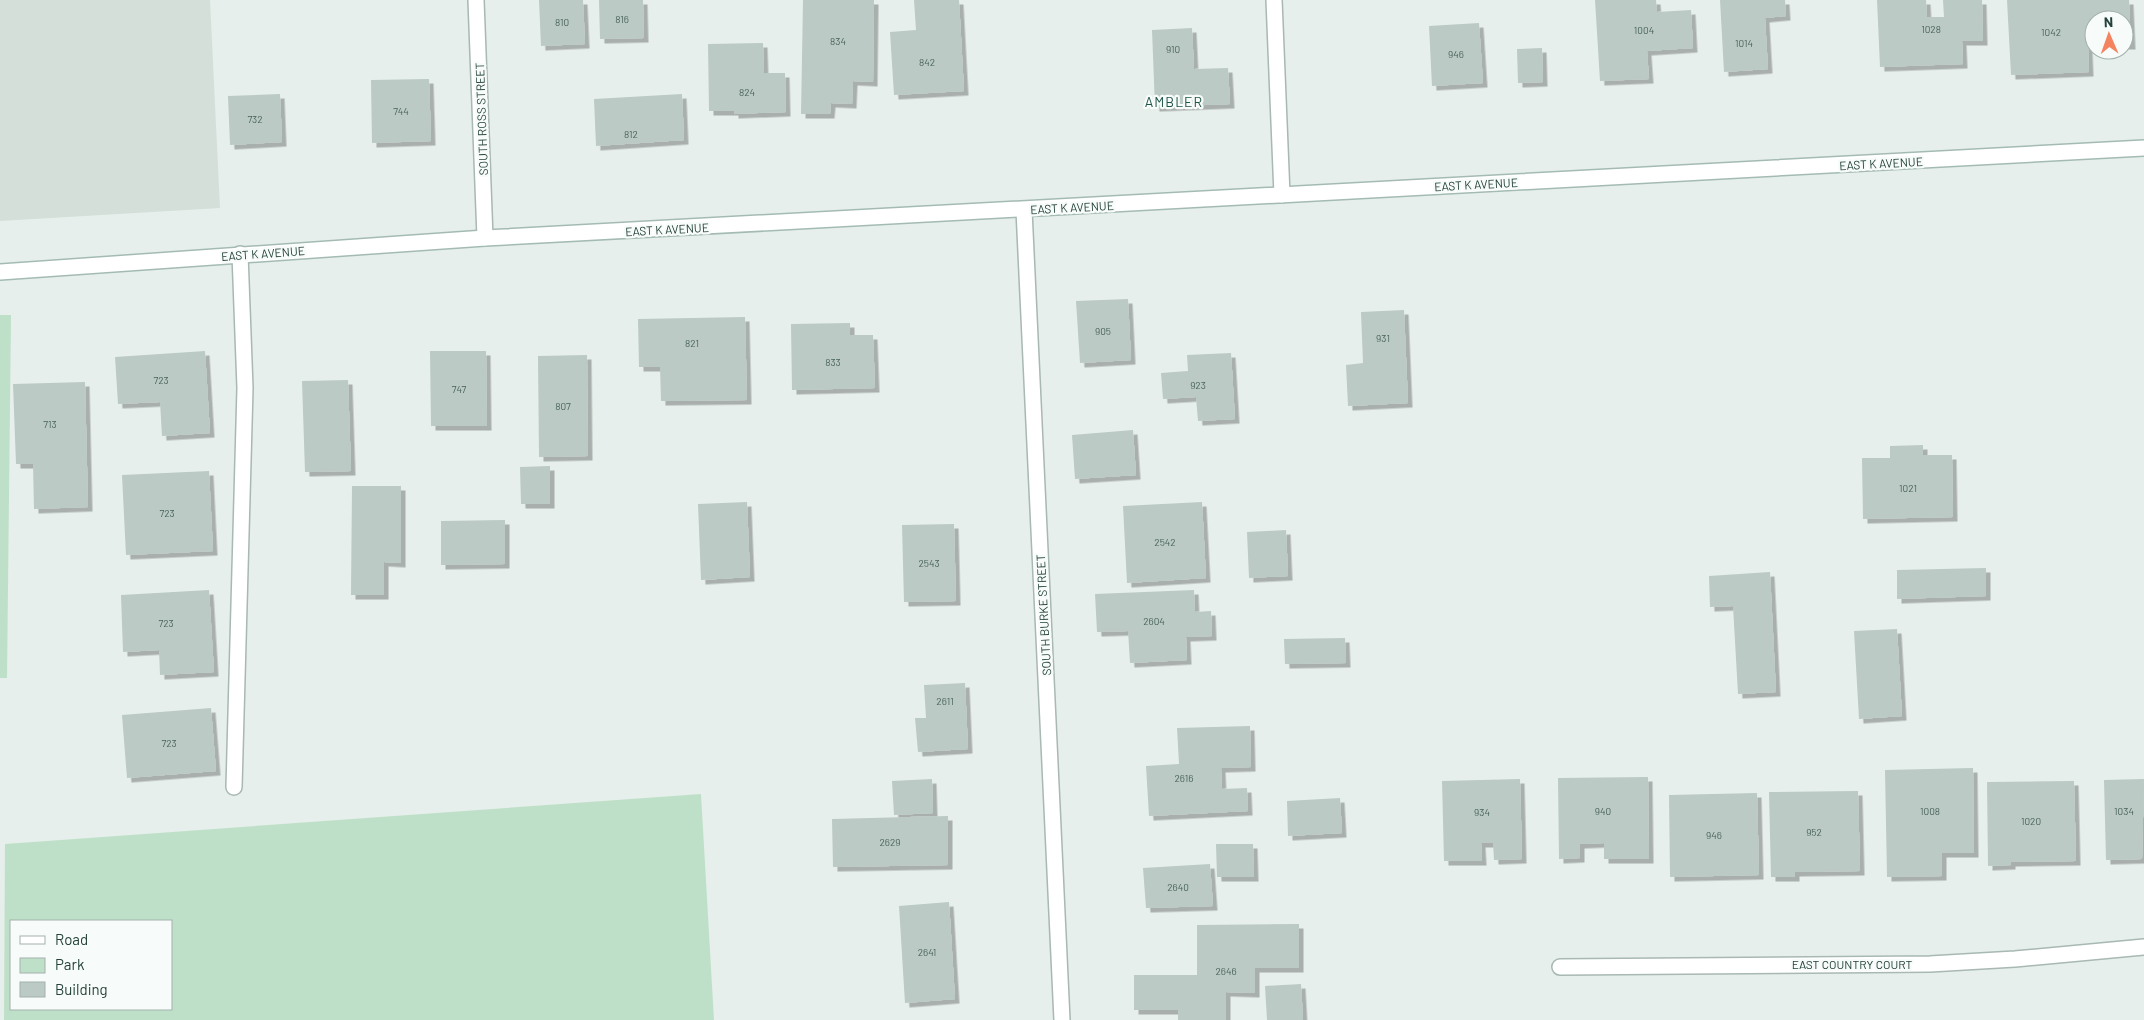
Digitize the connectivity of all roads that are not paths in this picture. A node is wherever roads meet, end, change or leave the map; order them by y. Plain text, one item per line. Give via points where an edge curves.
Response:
1 (476, 0) edge
2 (1274, 0) edge
3 (2144, 148) edge
4 (1282, 194) junction
5 (1024, 210) junction
6 (485, 238) junction
7 (240, 254) junction
8 (0, 272) edge
9 (234, 787) dead end
10 (2144, 947) edge
11 (1560, 967) dead end
12 (1062, 1020) edge

1 - 6 street, SOUTH ROSS STREET
2 - 4 street
3 - 4 street, EAST K AVENUE
4 - 5 street, EAST K AVENUE
5 - 6 street, EAST K AVENUE
5 - 12 street, SOUTH BURKE STREET
6 - 7 street, EAST K AVENUE
7 - 8 street, EAST K AVENUE
7 - 9 street via 245,388
10 - 11 street, EAST COUNTRY COURT via 1930,964

